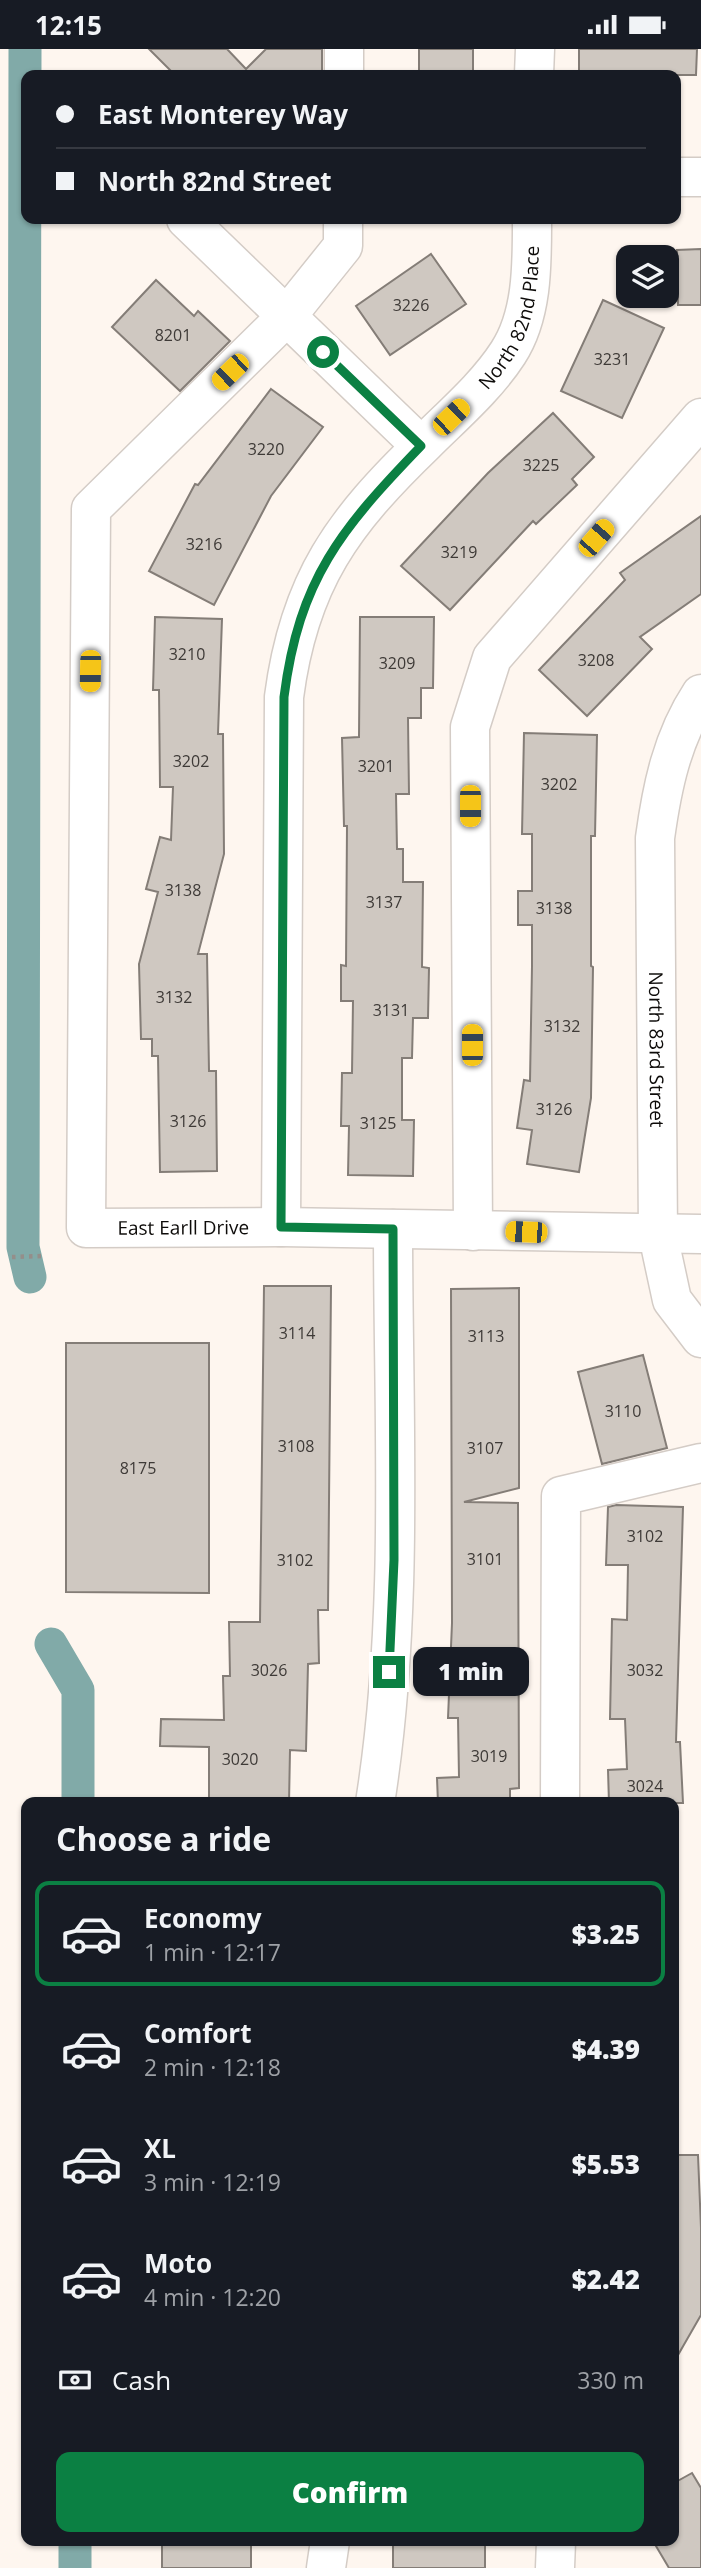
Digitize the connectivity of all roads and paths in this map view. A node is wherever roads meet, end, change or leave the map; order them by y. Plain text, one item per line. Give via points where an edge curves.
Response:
1 (344, 49) edge
2 (535, 49) edge
3 (344, 70) edge
4 (534, 70) edge
5 (681, 177) edge
6 (701, 177) edge
7 (191, 224) edge
8 (343, 224) edge
9 (532, 224) edge
10 (286, 317) junction
11 (701, 418) edge
12 (421, 446) junction
13 (701, 694) edge
14 (281, 1227) junction
15 (393, 1229) junction
16 (473, 1231) junction
17 (701, 1234) edge
18 (658, 1235) junction
19 (43, 1256) dead end
20 (12, 1257) dead end
21 (701, 1338) edge
22 (701, 1463) edge
23 (376, 1797) edge
24 (559, 1797) edge
25 (329, 2546) edge
26 (556, 2546) edge
27 (326, 2568) edge
28 (555, 2568) edge

1 - 3 street
2 - 4 street
5 - 6 street
7 - 10 street
8 - 10 street via 343,246
9 - 12 street, North 82nd Place via 532,276 510,352 482,387
10 - 12 street
10 - 14 street, East Earll Drive via 91,509 86,1228
11 - 16 street via 492,658 470,727
12 - 14 street, North 82nd Place via 365,505 328,555 304,603 290,648 284,697
13 - 18 street, North 83rd Street via 672,751 655,838
14 - 15 street, East Earll Drive
15 - 16 street, East Earll Drive
15 - 23 street via 394,1560 387,1727
16 - 18 street, East Earll Drive
17 - 18 street, East Earll Drive
18 - 21 street, North 83rd Street via 672,1300
19 - 20 path
22 - 24 street via 561,1496
25 - 27 street
26 - 28 street

